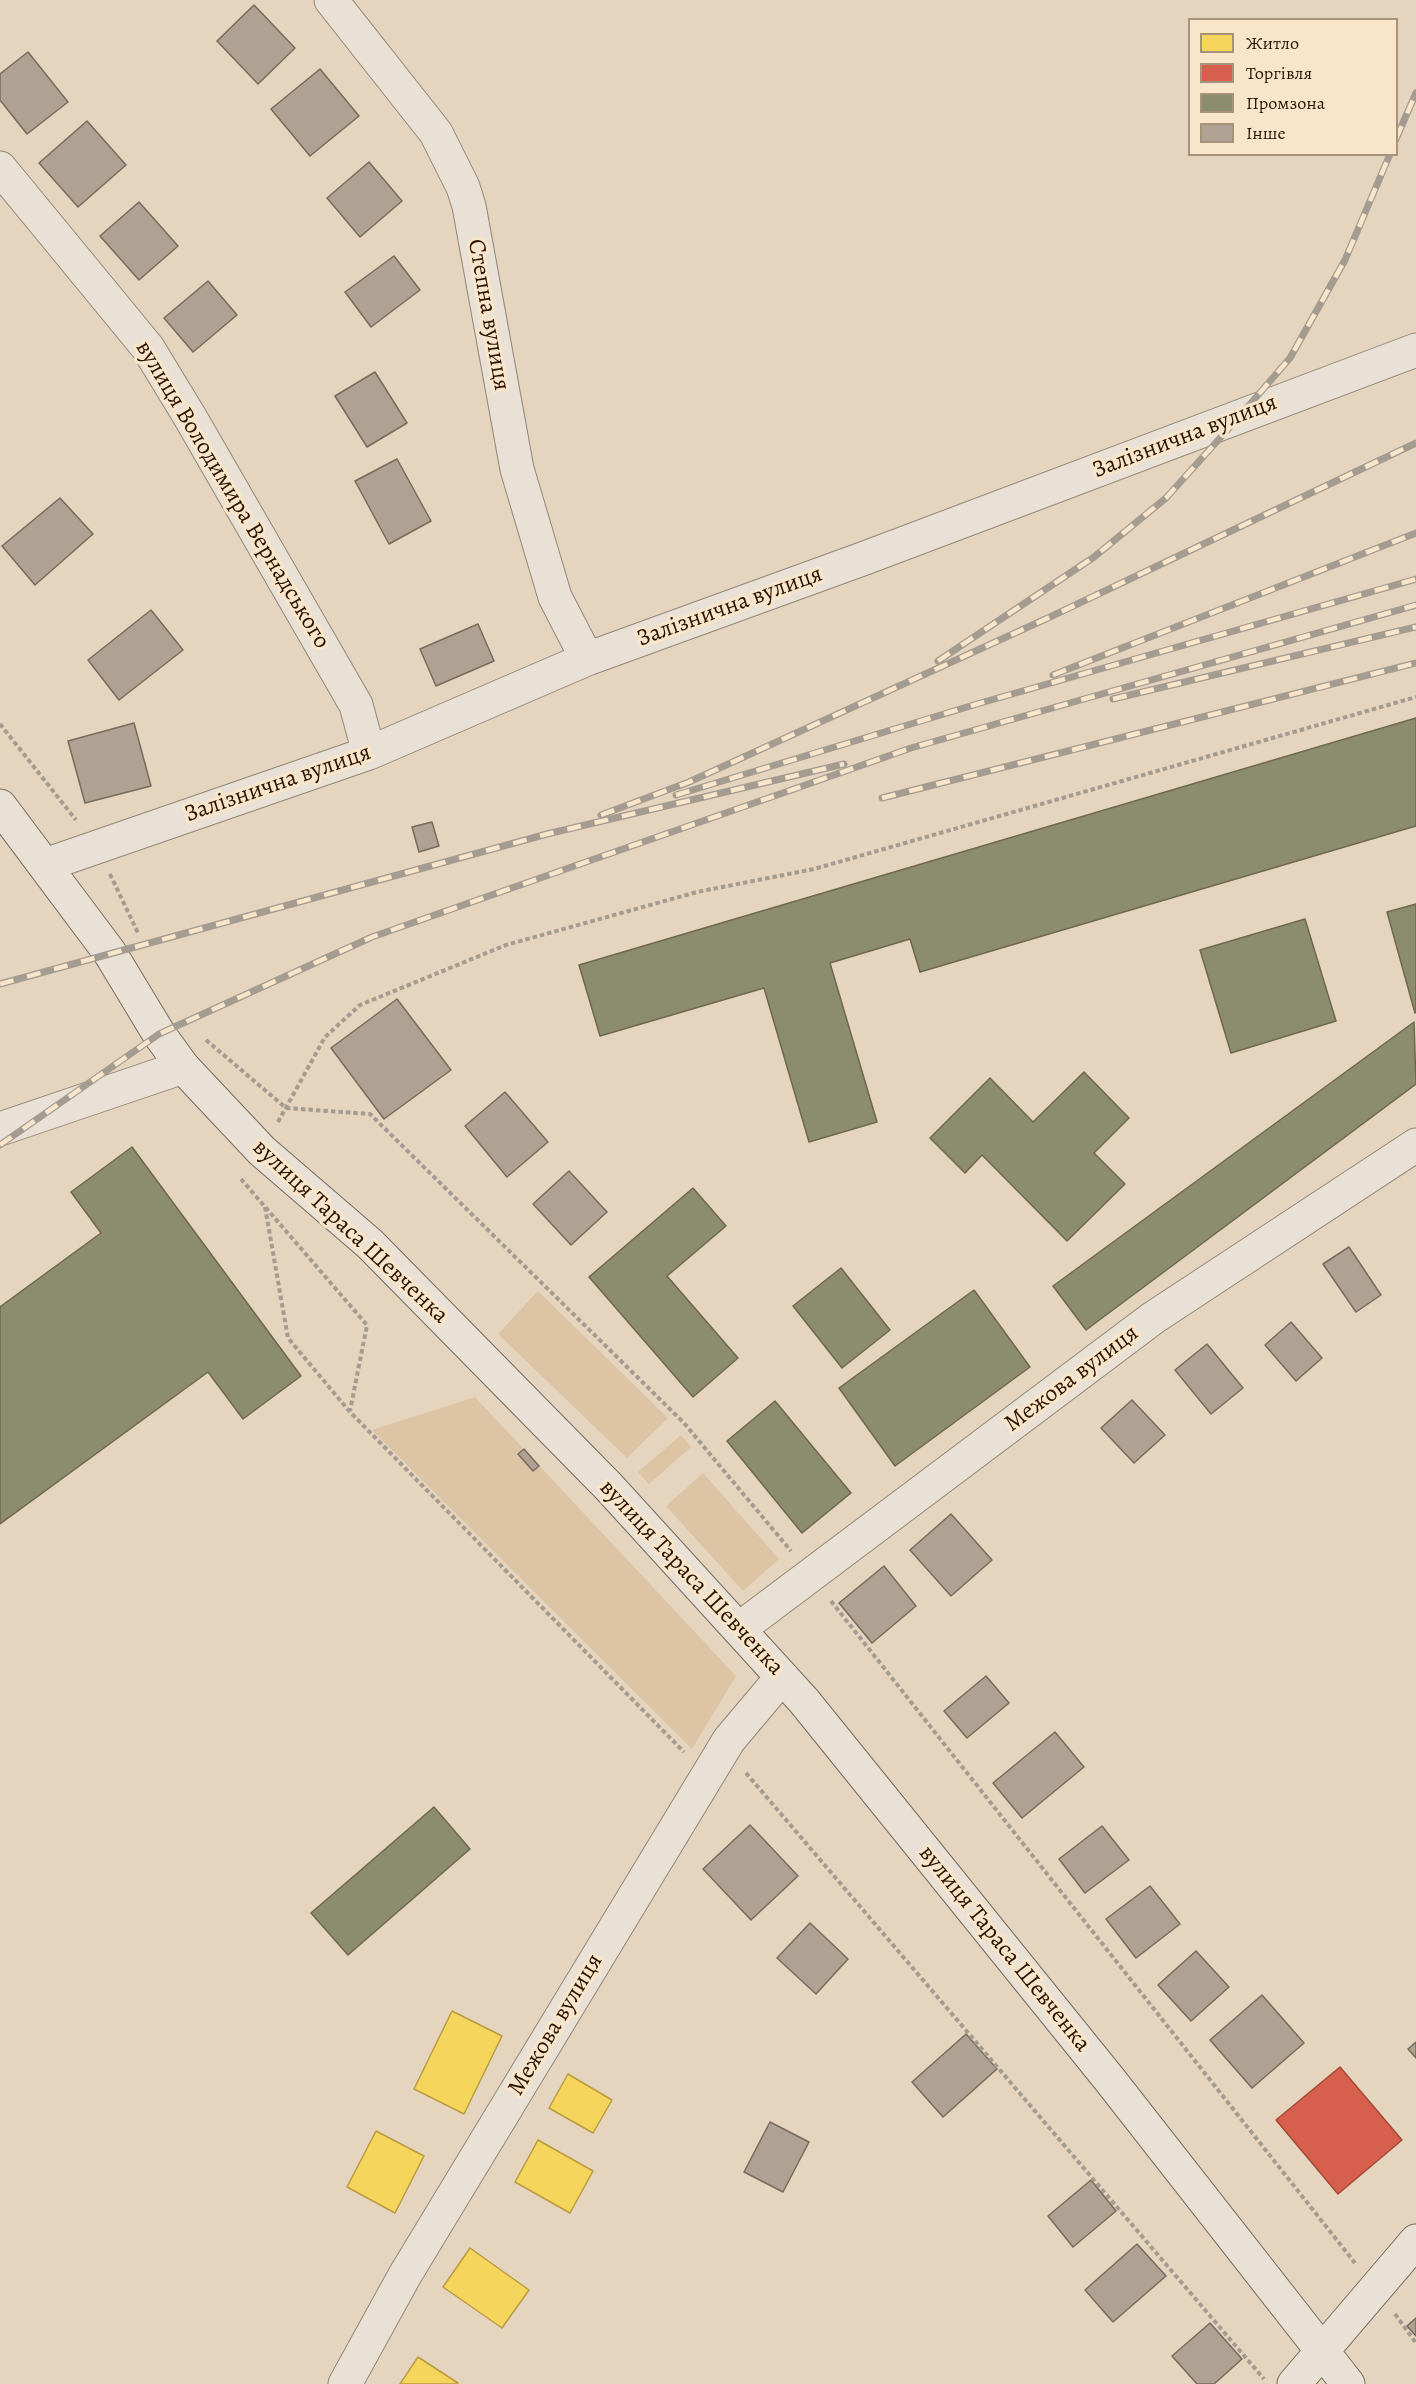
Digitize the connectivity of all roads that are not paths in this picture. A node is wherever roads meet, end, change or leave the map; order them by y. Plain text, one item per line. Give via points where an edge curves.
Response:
1 (331, 0) edge
2 (0, 168) edge
3 (1416, 350) edge
4 (587, 659) junction
5 (369, 753) junction
6 (0, 806) edge
7 (45, 865) junction
8 (183, 1066) junction
9 (0, 1129) edge
10 (1416, 1145) edge
11 (739, 1629) junction
12 (782, 1677) junction
13 (1416, 2241) edge
14 (1323, 2350) junction
15 (345, 2384) edge
16 (1294, 2384) edge
17 (1348, 2384) edge

1 - 4 street, Степна вулиця via 436,133 463,187 517,469 555,597
2 - 5 street, вулиця Володимира Вернадського via 148,348 356,705
3 - 4 street, Залізнична вулиця
4 - 5 street, Залізнична вулиця
5 - 7 street, Залізнична вулиця
6 - 7 street, вулиця Тараса Шевченка
7 - 8 street, вулиця Тараса Шевченка via 110,953
8 - 9 street
8 - 11 street, вулиця Тараса Шевченка via 262,1151 370,1244 632,1511
10 - 11 street, Межова вулиця via 1153,1318
11 - 12 street, вулиця Тараса Шевченка
12 - 14 street, вулиця Тараса Шевченка via 1110,2080
12 - 15 street, Межова вулиця via 724,1748 405,2275
13 - 14 street
14 - 16 street
14 - 17 street, вулиця Тараса Шевченка

